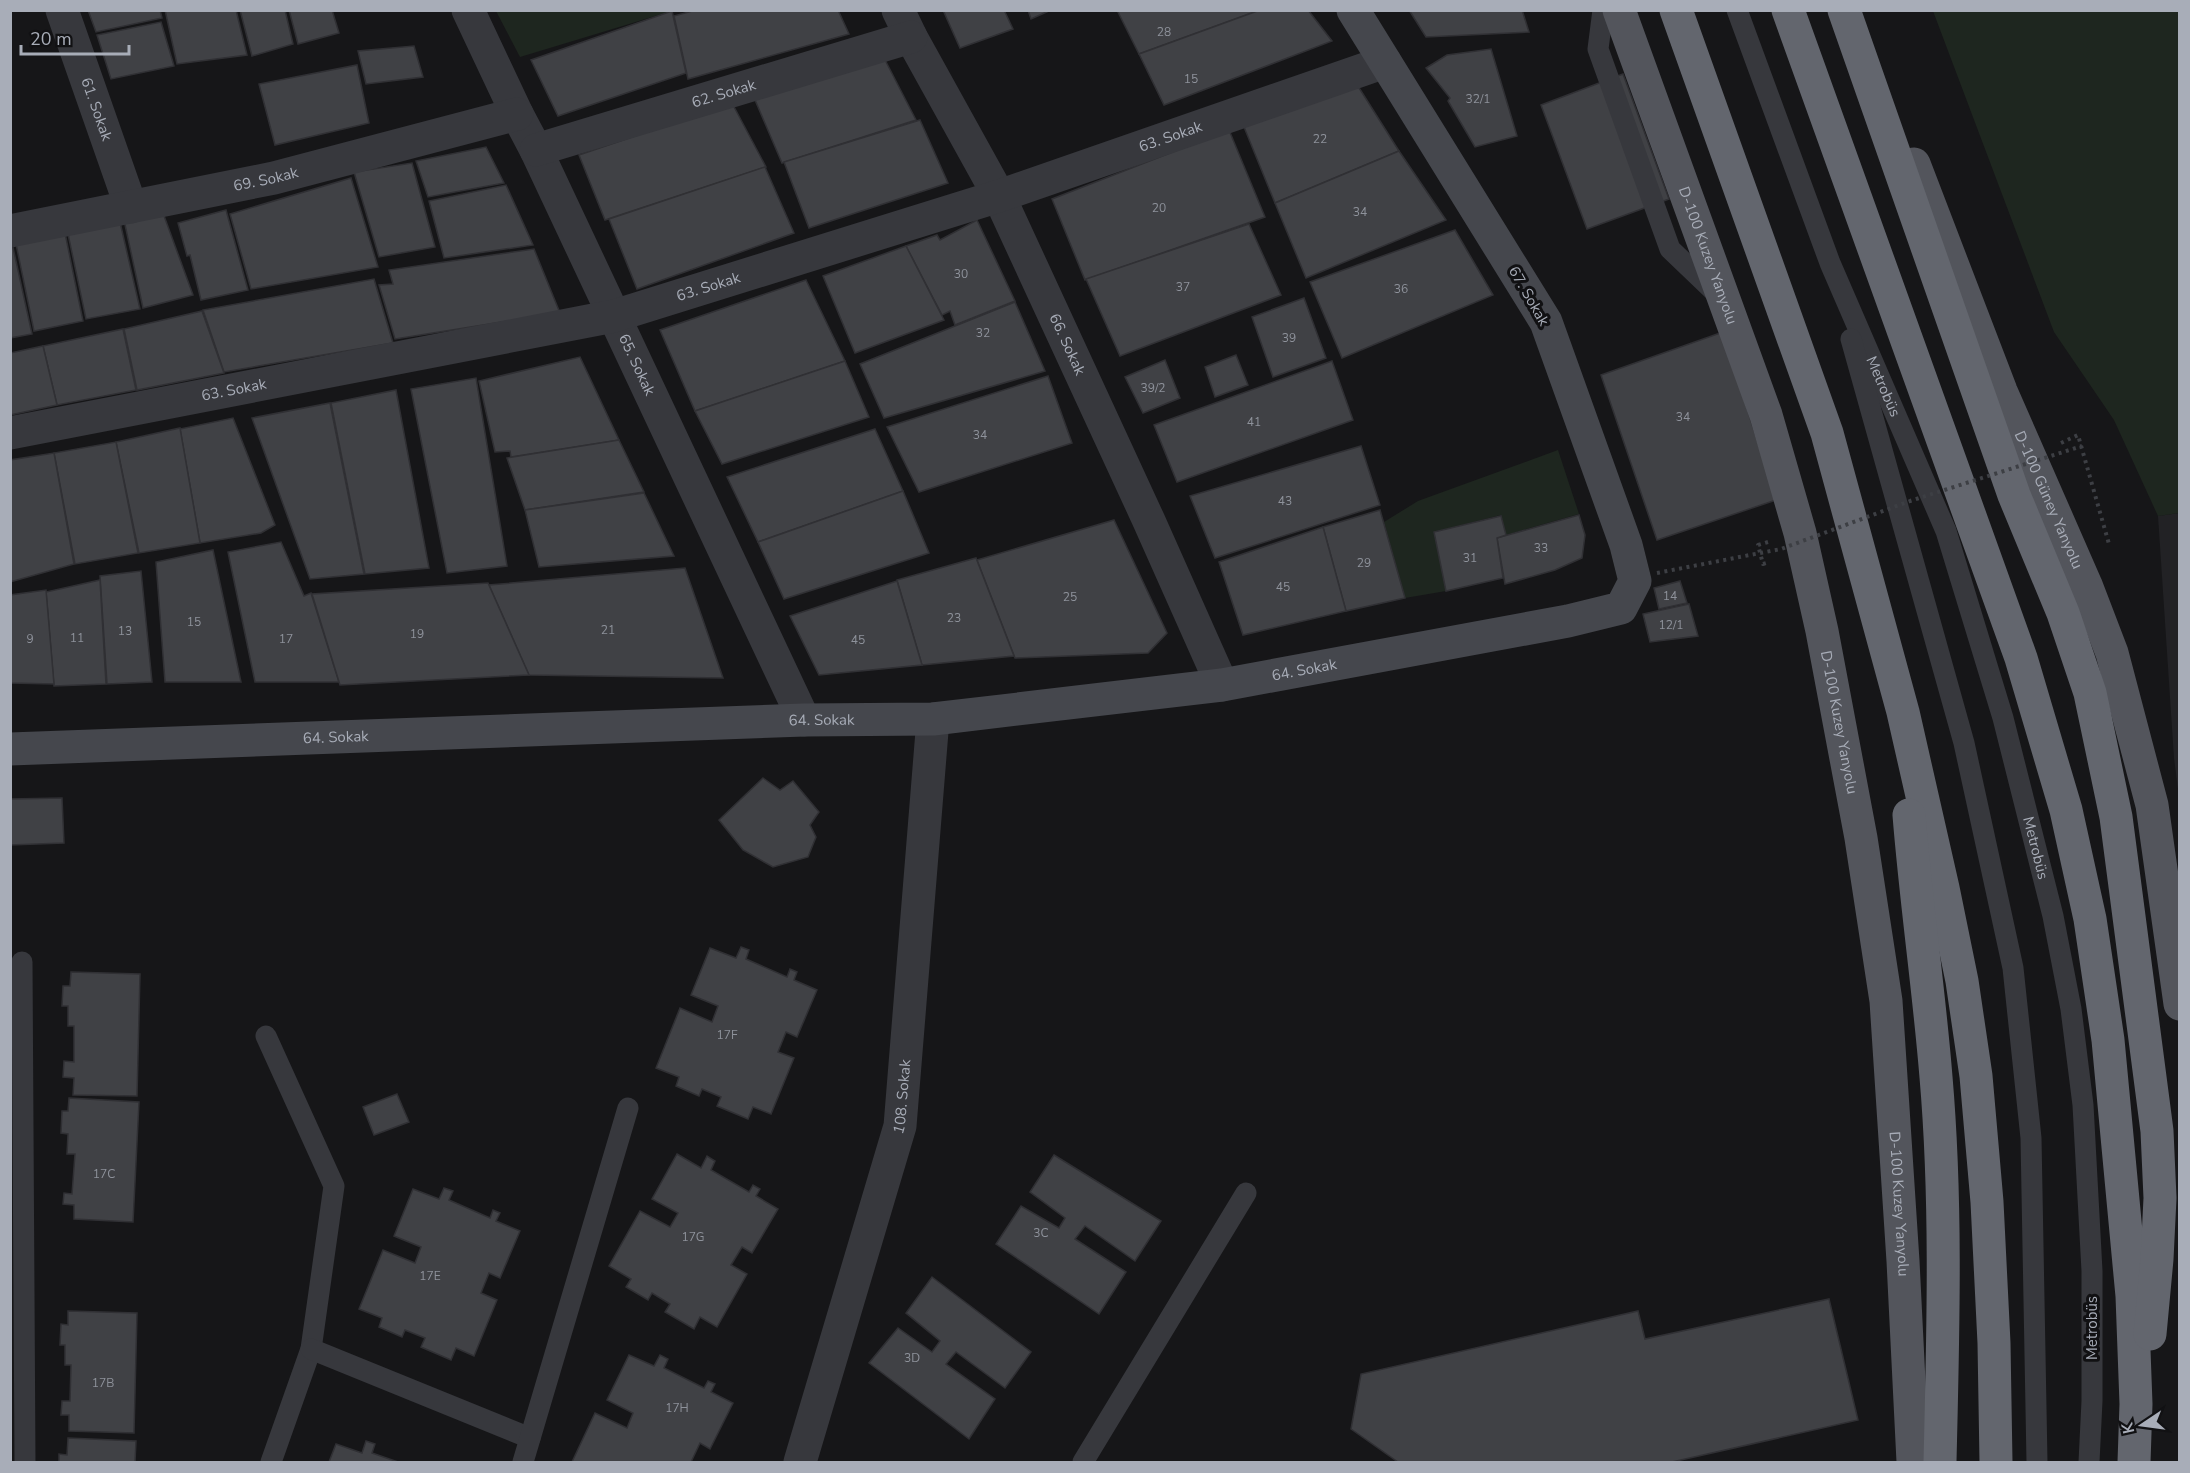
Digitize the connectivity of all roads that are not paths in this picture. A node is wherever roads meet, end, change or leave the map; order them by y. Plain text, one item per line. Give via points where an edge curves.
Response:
1 (62, 10) edge
2 (468, 10) edge
3 (1353, 10) edge
4 (1603, 10) edge
5 (1619, 10) edge
6 (1676, 10) edge
7 (1737, 10) edge
8 (1788, 10) edge
9 (1844, 10) edge
10 (1856, 10) edge
11 (904, 24) edge
12 (1385, 62) junction
13 (517, 114) junction
14 (536, 150) junction
15 (999, 196) junction
16 (131, 207) junction
17 (10, 231) edge
18 (1830, 263) junction
19 (1725, 302) junction
20 (614, 316) junction
21 (10, 433) edge
22 (1622, 608) joint
23 (1222, 685) junction
24 (1903, 712) junction
25 (933, 719) junction
26 (804, 720) junction
27 (10, 749) edge
28 (22, 962) dead end
29 (2180, 1004) edge
30 (266, 1036) dead end
31 (628, 1108) dead end
32 (1246, 1193) dead end
33 (311, 1350) junction
34 (2136, 1404) junction
35 (530, 1438) junction
36 (25, 1462) edge
37 (271, 1462) edge
38 (523, 1462) edge
39 (800, 1462) edge
40 (1083, 1462) edge
41 (1913, 1462) edge
42 (1940, 1462) edge
43 (1996, 1462) edge
44 (2037, 1462) edge
45 (2089, 1462) edge
46 (2134, 1462) edge

1 - 16 street, 61. Sokak
2 - 13 street, 65. Sokak
3 - 12 street, 67. Sokak
4 - 19 lane via 1598,49 1670,249
5 - 19 main road, D-100 Kuzey Yanyolu
6 - 24 highway via 1827,433
7 - 18 lane, Metrobüs
8 - 34 highway via 2021,658 2066,810 2090,919 2108,1040 2132,1296
9 - 34 highway via 2014,495 2063,613 2095,715 2116,817 2157,1131 2157,1259 2151,1330
10 - 29 main road, D-100 Güney Yanyolu via 2001,392 2112,653 2152,805
11 - 14 street, 62. Sokak
11 - 15 street, 66. Sokak
12 - 15 street, 63. Sokak
12 - 22 street, 67. Sokak via 1546,322 1631,563 1635,581
13 - 14 street, 65. Sokak
13 - 16 street, 69. Sokak via 274,178
14 - 20 street, 65. Sokak
15 - 20 street, 63. Sokak
15 - 23 street, 66. Sokak
16 - 17 street, 69. Sokak
18 - 44 lane, Metrobüs via 1964,743 2013,968 2031,1138
18 - 45 lane, Metrobüs via 1946,531 2003,718 2053,916 2071,1009 2083,1105 2092,1271
19 - 41 main road, D-100 Kuzey Yanyolu via 1766,415 1800,533 1861,838 1886,1001
20 - 21 street, 63. Sokak
20 - 26 street, 65. Sokak
22 - 23 street, 64. Sokak
23 - 25 street, 64. Sokak
24 - 42 highway via 1917,914 1936,1078 1942,1216
24 - 43 highway via 1962,981 1976,1076 1987,1202
25 - 26 street, 64. Sokak
25 - 39 street, 108. Sokak via 900,1126
26 - 27 street, 64. Sokak
28 - 36 lane
30 - 33 lane via 334,1186
31 - 35 lane
32 - 40 lane
33 - 35 lane
33 - 37 lane
34 - 46 highway
35 - 38 lane

